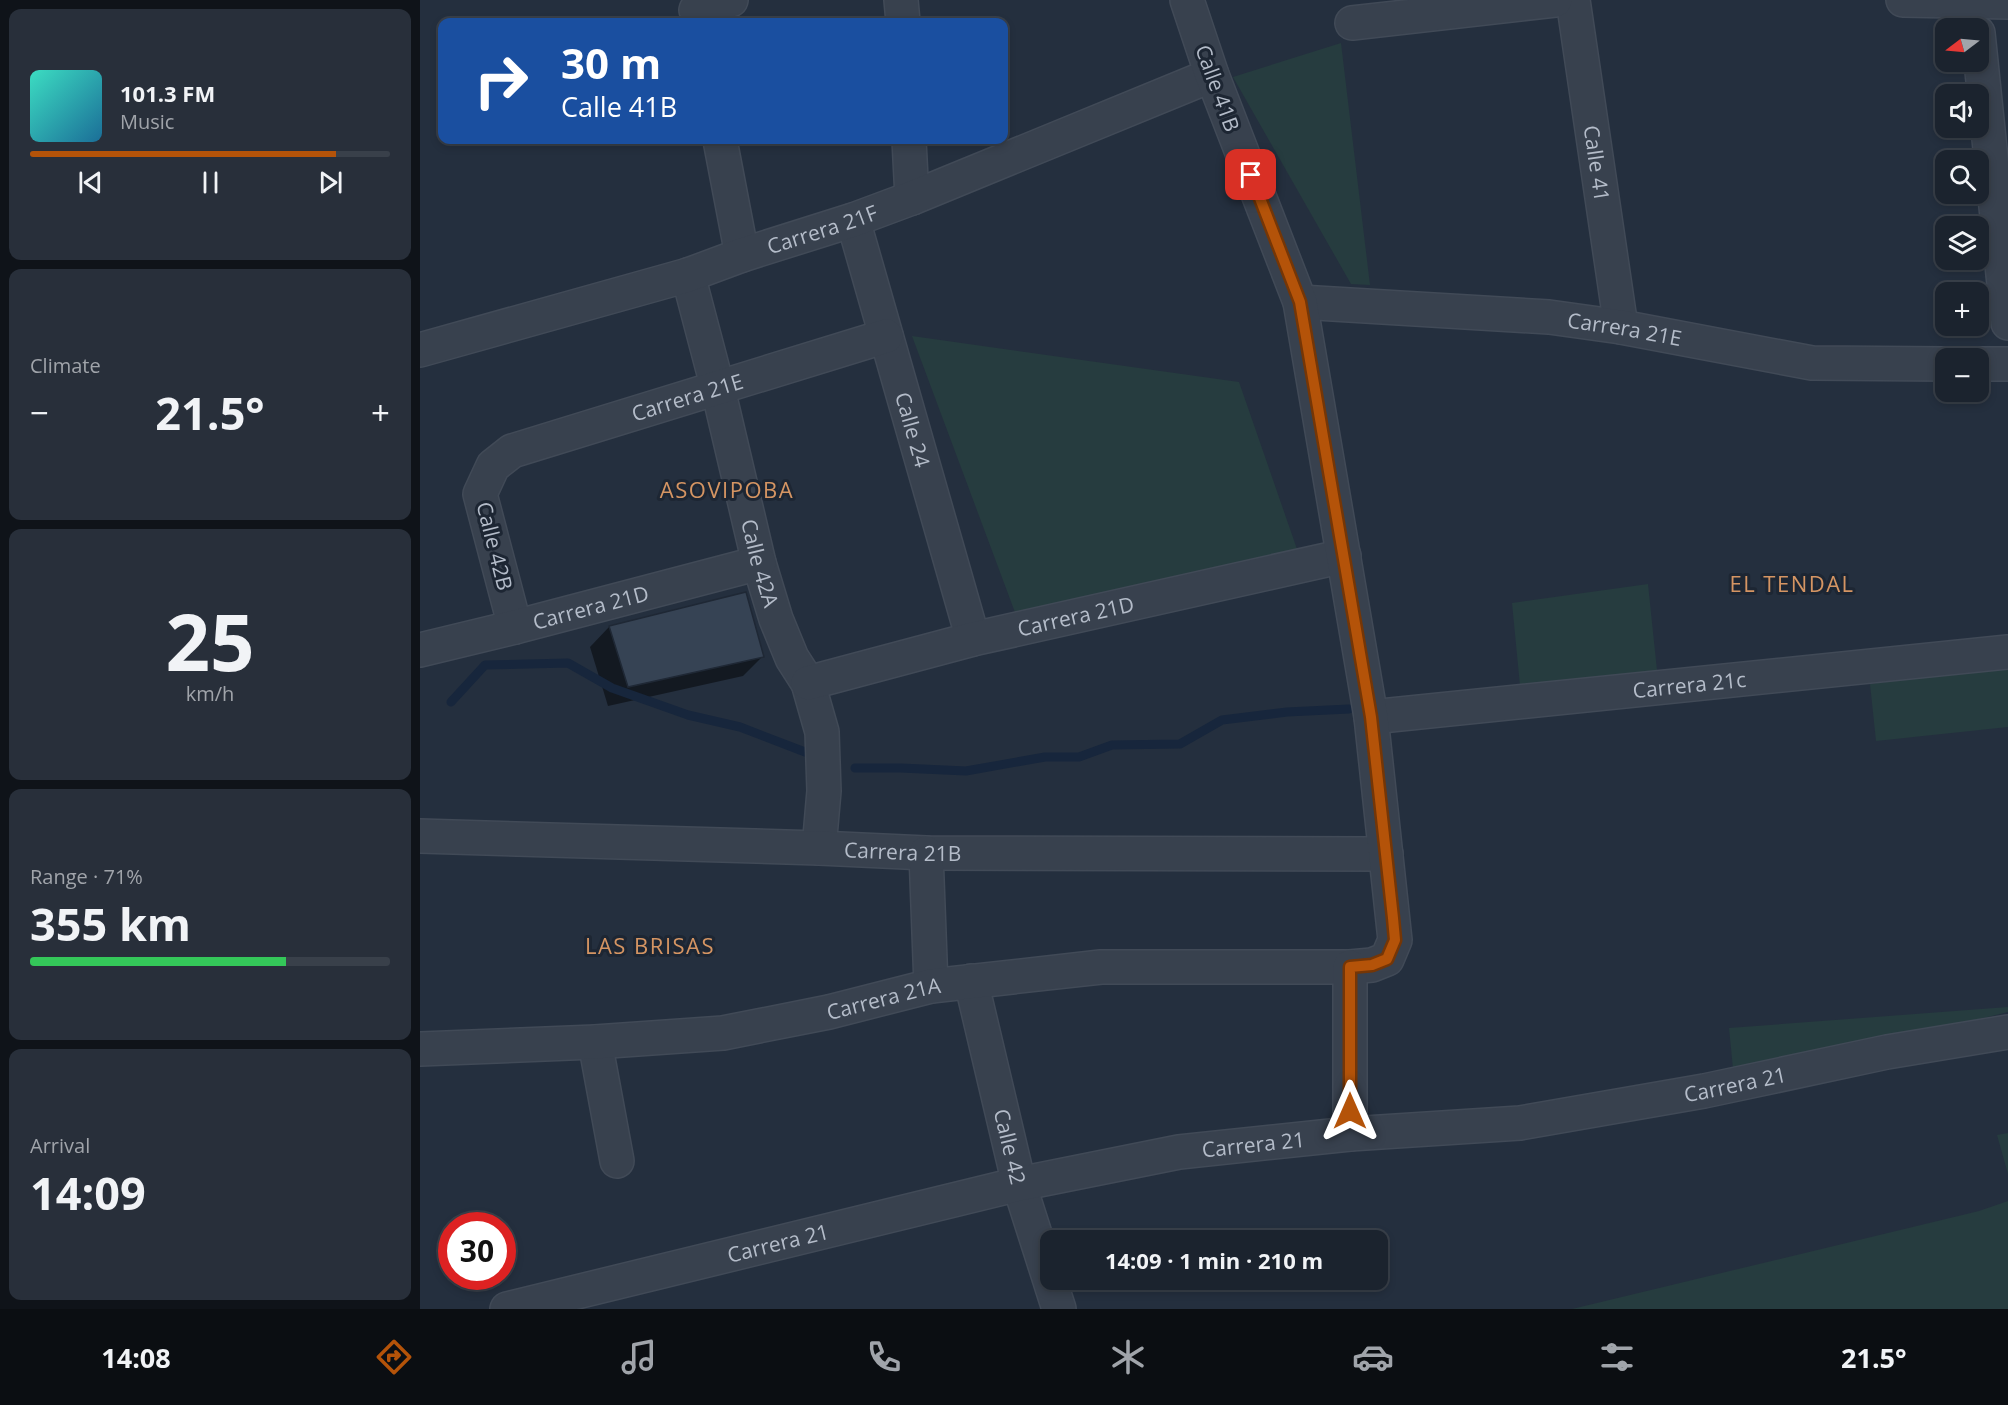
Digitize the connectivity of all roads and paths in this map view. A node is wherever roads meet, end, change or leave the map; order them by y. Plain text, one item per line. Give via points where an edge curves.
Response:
1 (732, 0) edge
2 (902, 0) edge
3 (1187, 0) edge
4 (1555, 0) edge
5 (1573, 0) edge
6 (1903, 0) edge
7 (2008, 2) edge
8 (696, 11) edge
9 (903, 18) edge
10 (1966, 18) edge
11 (1982, 18) edge
12 (1352, 23) dead end
13 (1982, 72) edge
14 (1212, 75) junction
15 (721, 144) edge
16 (909, 144) edge
17 (912, 198) junction
18 (853, 220) junction
19 (742, 255) junction
20 (688, 275) junction
21 (1300, 302) junction
22 (2008, 323) edge
23 (1621, 327) junction
24 (886, 336) junction
25 (420, 350) edge
26 (1935, 364) edge
27 (1989, 364) edge
28 (2008, 364) edge
29 (718, 389) junction
30 (493, 466) joint
31 (1344, 556) junction
32 (759, 563) junction
33 (515, 627) junction
34 (973, 639) junction
35 (420, 650) edge
36 (2008, 652) edge
37 (808, 683) junction
38 (1371, 717) junction
39 (420, 836) edge
40 (819, 848) junction
41 (926, 853) junction
42 (1386, 854) junction
43 (1350, 967) junction
44 (971, 981) junction
45 (932, 986) junction
46 (2008, 1032) edge
47 (595, 1042) junction
48 (420, 1049) edge
49 (1350, 1134) junction
50 (617, 1161) dead end
51 (1020, 1184) junction
52 (543, 1304) edge
53 (507, 1309) edge
54 (1059, 1309) edge

1 - 8 street
2 - 9 street
3 - 14 street, Calle 41B
4 - 12 street
5 - 23 street, Calle 41
6 - 10 street
7 - 11 street
13 - 22 street
14 - 17 street, Carrera 21F
14 - 21 street, Calle 41B
15 - 19 street
16 - 17 street
17 - 18 street, Carrera 21F
18 - 19 street, Carrera 21F
18 - 24 street, Calle 24
19 - 20 street, Carrera 21F
20 - 25 street, Carrera 21F
20 - 29 street, Calle 42A
21 - 23 street, Carrera 21E via 1549,317
21 - 31 street, Calle 41B
23 - 26 street, Carrera 21E via 1812,363
24 - 29 street, Carrera 21E
24 - 34 street, Calle 24
27 - 28 street
29 - 30 street, Carrera 21E via 512,451
29 - 32 street, Calle 42A
30 - 33 street, Calle 42B via 480,494
31 - 34 street, Carrera 21D
31 - 38 street, Calle 41B
32 - 33 street, Carrera 21D
32 - 37 street, Calle 42A via 776,619 792,658
33 - 35 street, Carrera 21D
34 - 37 street, Carrera 21D
36 - 38 street, Carrera 21c
37 - 40 street, Calle 42A via 822,732 825,791
38 - 42 street, Calle 41B
39 - 40 street, Carrera 21B
40 - 41 street, Carrera 21B
41 - 42 street, Carrera 21B
41 - 45 street
42 - 43 street, Calle 41B via 1395,940 1387,959
43 - 44 street, Carrera 21A via 1101,967
43 - 49 street
44 - 45 street, Carrera 21A
44 - 51 street, Calle 42
45 - 47 street, Carrera 21A via 723,1034
46 - 49 street, Carrera 21 via 1520,1123
47 - 48 street, Carrera 21A
47 - 50 street
49 - 51 street, Carrera 21 via 1179,1152
51 - 52 street, Carrera 21
51 - 54 street, Calle 42
52 - 53 street, Carrera 21

